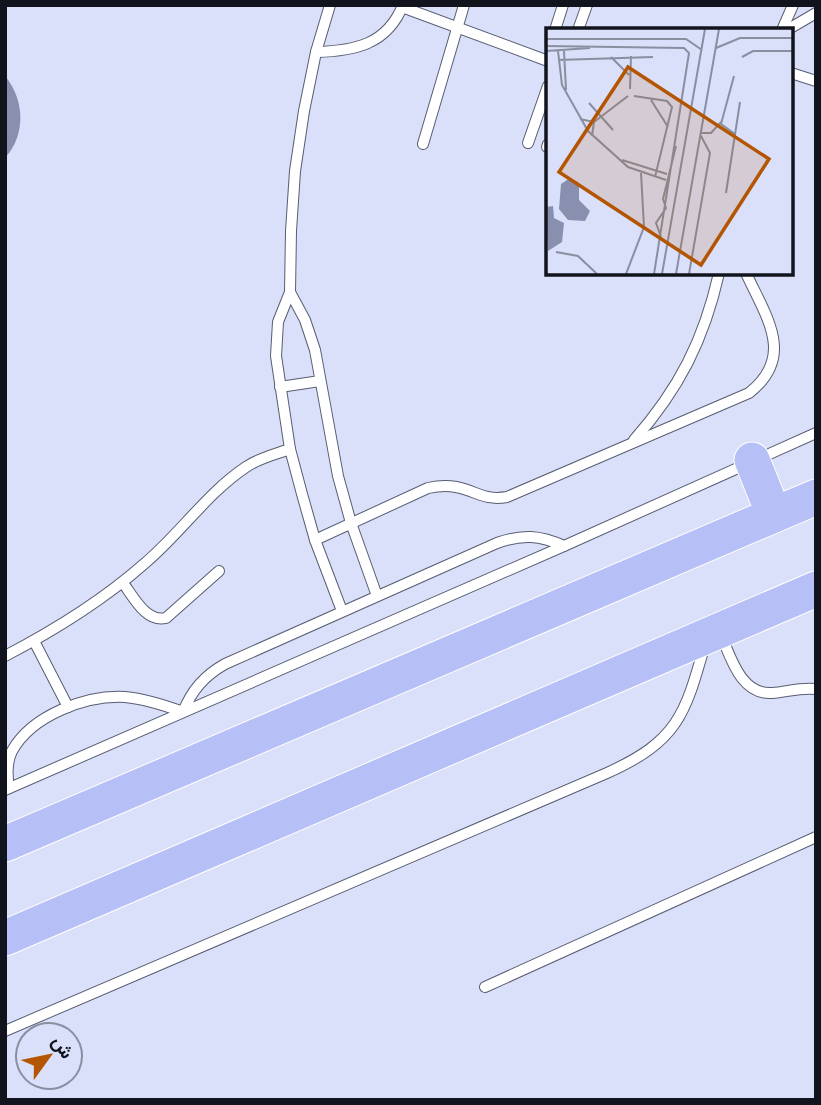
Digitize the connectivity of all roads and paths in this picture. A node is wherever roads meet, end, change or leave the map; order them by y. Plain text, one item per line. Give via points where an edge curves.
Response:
1 (330, 5) edge
2 (464, 5) edge
3 (564, 5) edge
4 (587, 5) edge
5 (402, 6) edge
6 (790, 7) edge
7 (816, 13) edge
8 (457, 28) junction
9 (556, 28) edge
10 (579, 28) edge
11 (783, 28) edge
12 (790, 28) edge
13 (316, 52) junction
14 (546, 61) edge
15 (793, 74) edge
16 (816, 81) edge
17 (546, 92) edge
18 (528, 143) dead end
19 (423, 144) dead end
20 (719, 275) edge
21 (747, 275) edge
22 (289, 292) junction
23 (320, 381) junction
24 (279, 387) junction
25 (816, 433) edge
26 (632, 443) junction
27 (290, 449) junction
28 (752, 460) junction
29 (816, 497) edge
30 (774, 515) junction
31 (351, 523) junction
32 (315, 540) junction
33 (564, 546) junction
34 (219, 571) dead end
35 (122, 583) junction
36 (816, 589) edge
37 (377, 596) junction
38 (342, 611) junction
39 (713, 633) junction
40 (34, 641) junction
41 (5, 656) edge
42 (816, 689) edge
43 (68, 707) junction
44 (183, 712) junction
45 (7, 789) edge
46 (816, 837) edge
47 (5, 844) edge
48 (5, 938) edge
49 (485, 987) dead end
50 (5, 1031) edge

1 - 13 lane
2 - 8 lane
3 - 9 lane
4 - 10 lane
5 - 8 lane
5 - 13 lane via 395,22 372,42 342,51
6 - 11 lane
7 - 12 lane
8 - 14 lane
8 - 19 lane
13 - 22 lane via 295,170
15 - 16 lane
17 - 18 lane
20 - 26 lane via 699,343 681,379
21 - 26 lane via 775,338 771,370 749,393
22 - 23 lane via 315,350
22 - 24 lane via 278,323
23 - 24 lane
23 - 31 lane
24 - 27 lane
25 - 28 lane
26 - 31 lane via 507,497 484,498 451,486 428,488
27 - 32 lane
27 - 35 lane via 247,466
28 - 30 main road
28 - 33 lane
29 - 30 main road
30 - 47 main road
31 - 32 lane
31 - 37 lane
32 - 38 lane
33 - 37 lane via 539,537 513,537
33 - 44 lane
34 - 35 lane via 159,620 148,614
35 - 40 lane
36 - 39 main road
37 - 38 lane
38 - 44 lane via 211,672 189,697
39 - 42 lane via 738,673 756,690
39 - 48 main road
39 - 50 lane via 682,715 671,732 642,757
40 - 41 lane
40 - 43 lane
43 - 44 lane via 123,697
43 - 45 lane via 21,738 11,753
44 - 45 lane
46 - 49 lane

